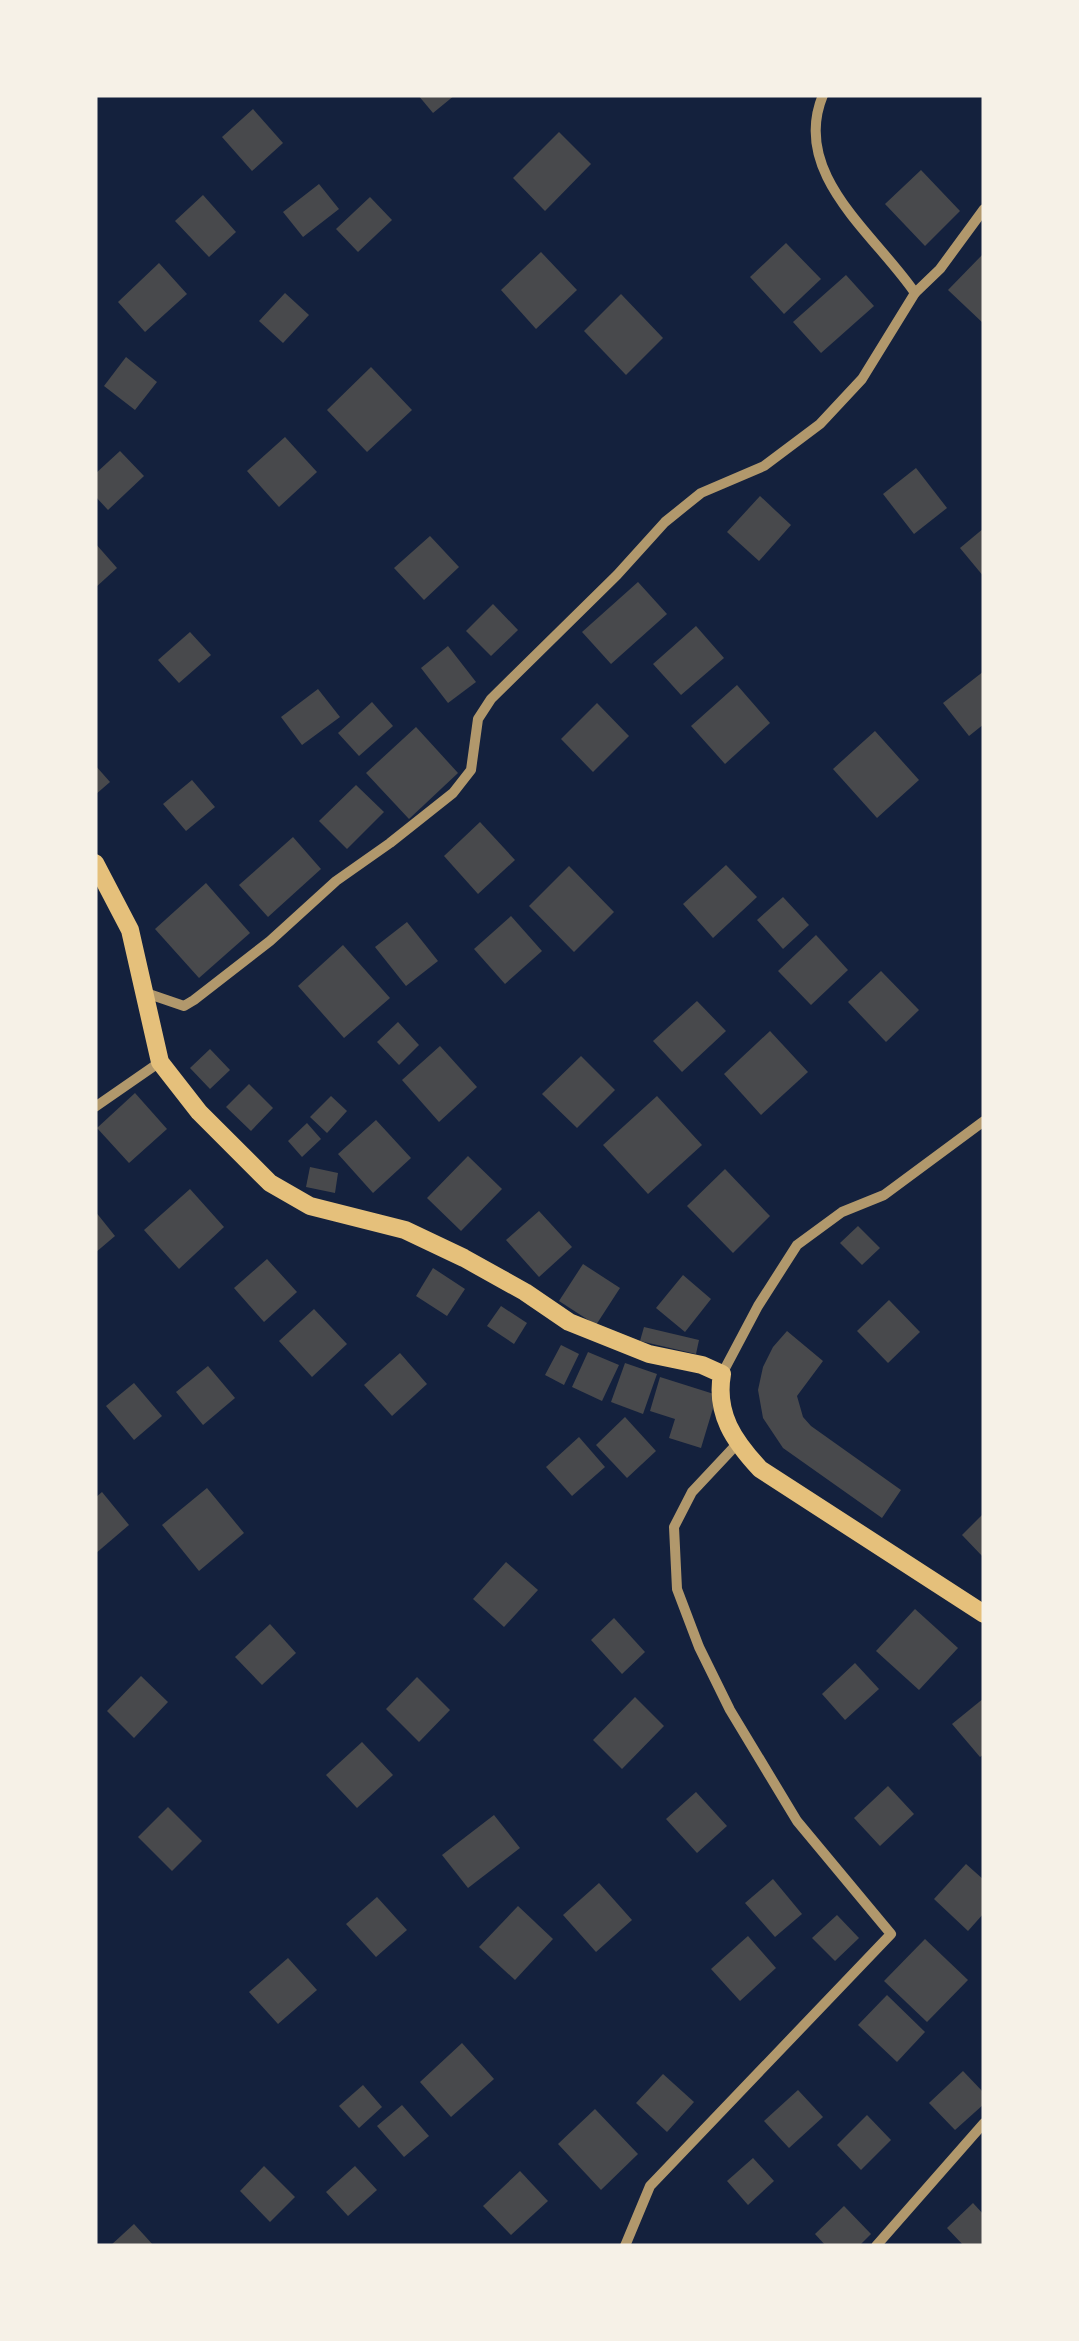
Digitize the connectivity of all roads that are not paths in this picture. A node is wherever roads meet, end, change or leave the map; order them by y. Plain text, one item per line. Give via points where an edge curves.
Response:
1 (823, 95) edge
2 (984, 209) edge
3 (915, 293) junction
4 (95, 863) edge
5 (146, 993) junction
6 (160, 1062) junction
7 (95, 1107) edge
8 (984, 1121) edge
9 (722, 1374) junction
10 (737, 1444) junction
11 (984, 1614) edge
12 (984, 2122) edge
13 (625, 2246) edge
14 (876, 2246) edge

1 - 3 street via 815,115 819,159 844,208
2 - 3 street
3 - 5 street via 862,379 820,424 764,466 701,493 665,522 491,699 478,719 471,770 453,792 194,1000 184,1006
4 - 5 main road via 130,930
5 - 6 main road
6 - 7 street
6 - 9 main road via 270,1183 310,1206 405,1230 510,1283 568,1322
8 - 9 street via 884,1195 842,1212 797,1244
9 - 10 main road via 721,1402
10 - 11 main road via 760,1470
10 - 13 street via 692,1492 674,1527 677,1589 730,1710 797,1822 891,1934 650,2186
12 - 14 street

